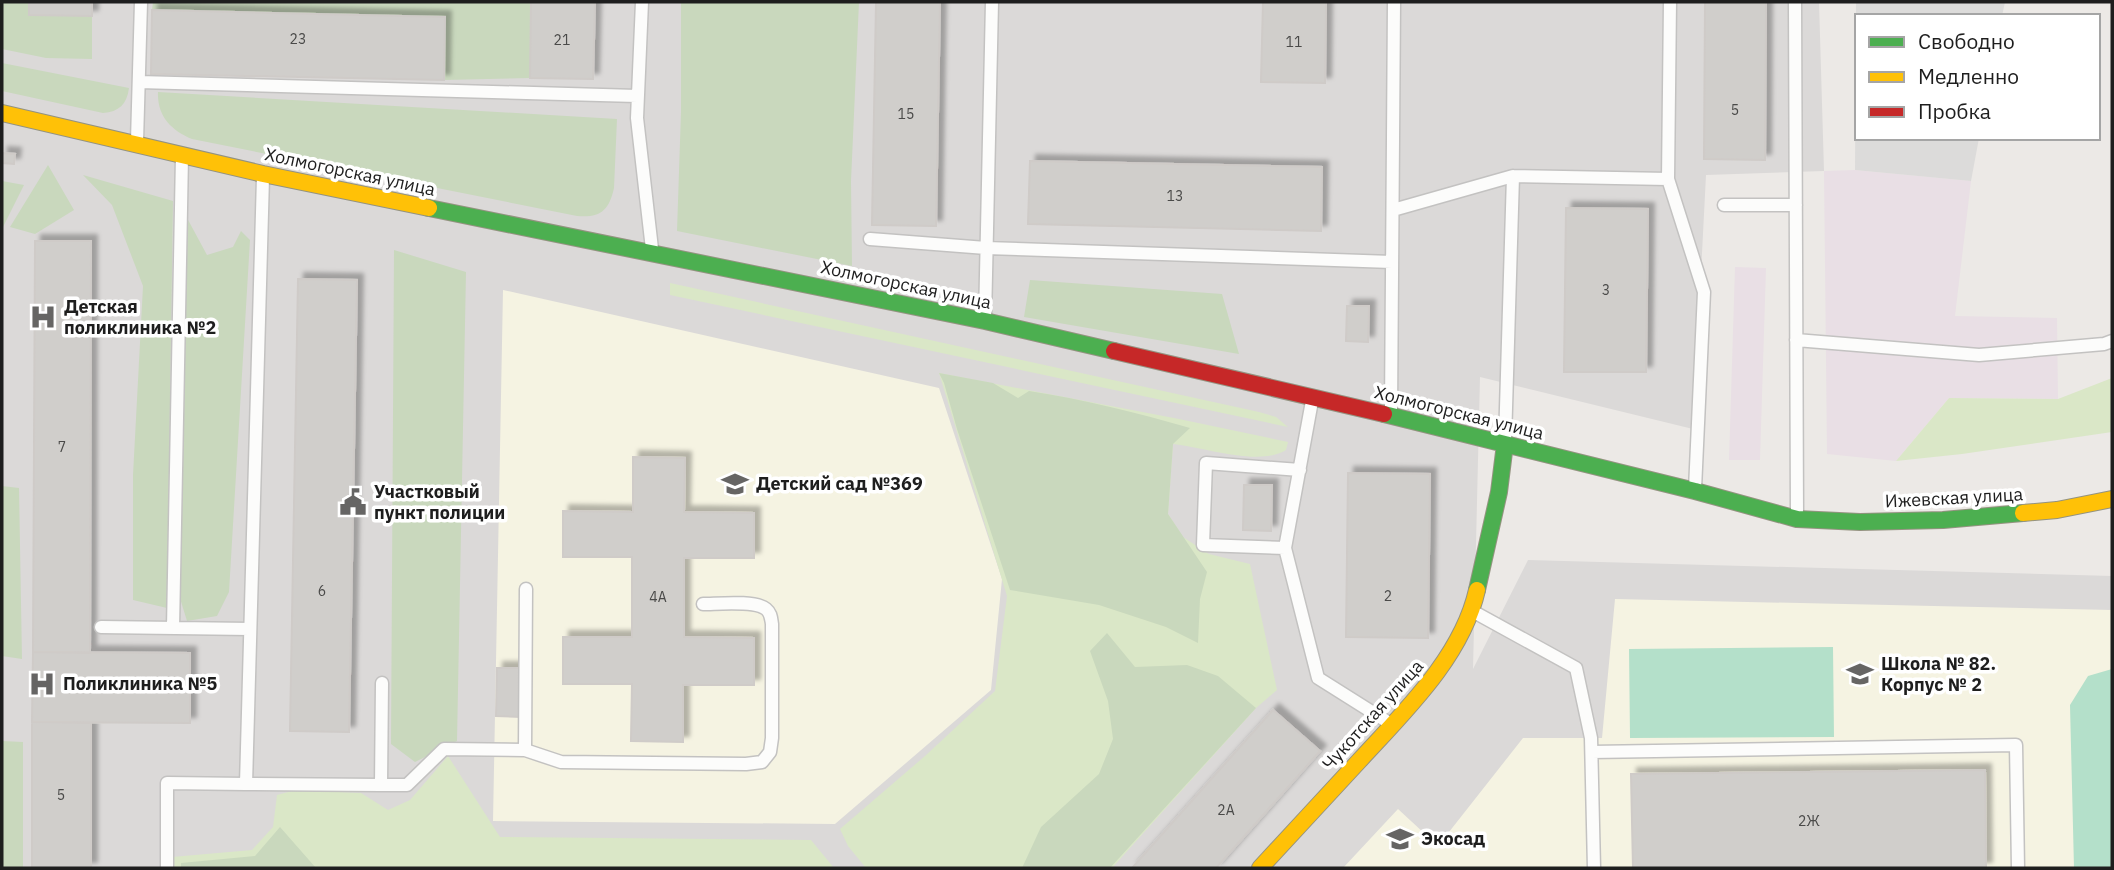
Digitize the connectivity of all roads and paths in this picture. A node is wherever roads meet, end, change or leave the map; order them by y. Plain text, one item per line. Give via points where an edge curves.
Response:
1 (141, 2) edge
2 (642, 2) edge
3 (992, 2) edge
4 (1394, 2) edge
5 (1670, 2) edge
6 (1795, 2) edge
7 (139, 82) junction
8 (637, 96) junction
9 (2, 113) edge
10 (137, 145) junction
11 (182, 156) junction
12 (264, 174) junction
13 (1513, 176) junction
14 (1668, 178) junction
15 (1724, 205) dead end
16 (1796, 205) junction
17 (1392, 210) junction
18 (870, 239) dead end
19 (986, 248) junction
20 (652, 253) junction
21 (1392, 262) junction
22 (985, 321) junction
23 (1796, 340) junction
24 (2112, 341) edge
25 (1313, 397) junction
26 (1390, 415) junction
27 (1505, 444) junction
28 (1300, 470) junction
29 (1695, 491) junction
30 (2112, 499) edge
31 (1797, 519) junction
32 (1285, 548) junction
33 (526, 589) dead end
34 (703, 604) dead end
35 (1472, 611) junction
36 (101, 628) dead end
37 (173, 628) junction
38 (250, 629) junction
39 (382, 683) dead end
40 (1392, 725) junction
41 (525, 750) junction
42 (1592, 752) junction
43 (246, 784) junction
44 (381, 785) junction
45 (167, 868) edge
46 (1260, 868) edge
47 (1594, 868) edge
48 (2018, 868) edge

1 - 7 lane
2 - 8 lane
3 - 19 lane
4 - 17 lane
5 - 14 lane
6 - 16 lane
7 - 8 lane
7 - 10 lane
8 - 20 lane
9 - 10 main road, Холмогорская улица
10 - 11 main road, Холмогорская улица
11 - 12 main road, Холмогорская улица
11 - 37 lane
12 - 20 main road, Холмогорская улица
12 - 38 lane
13 - 14 lane
13 - 17 lane
13 - 27 lane
14 - 29 lane via 1704,292
15 - 16 lane
16 - 23 lane
17 - 21 lane
18 - 19 lane
19 - 21 lane
19 - 22 lane
20 - 22 main road, Холмогорская улица
21 - 26 lane
22 - 25 main road, Холмогорская улица
23 - 24 lane via 1979,355
23 - 31 lane
25 - 26 main road, Холмогорская улица
25 - 28 lane
26 - 27 main road, Холмогорская улица
27 - 29 main road, Холмогорская улица
27 - 35 main road, Чукотская улица
28 - 32 lane
28 - 32 lane via 1206,463 1203,545
29 - 31 main road, Холмогорская улица
30 - 31 main road, Ижевская улица via 2057,510 1943,520
32 - 40 lane via 1318,678
33 - 41 lane
34 - 41 lane via 753,605 771,614 772,738 770,752 762,762 561,762
35 - 40 main road, Чукотская улица via 1438,670
35 - 42 lane via 1576,668
36 - 37 lane
37 - 38 lane
38 - 43 lane
39 - 44 lane
40 - 46 main road, Чукотская улица
41 - 44 lane via 444,749 407,785
42 - 47 lane
42 - 48 lane via 2016,745
43 - 44 lane
43 - 45 lane via 167,783

